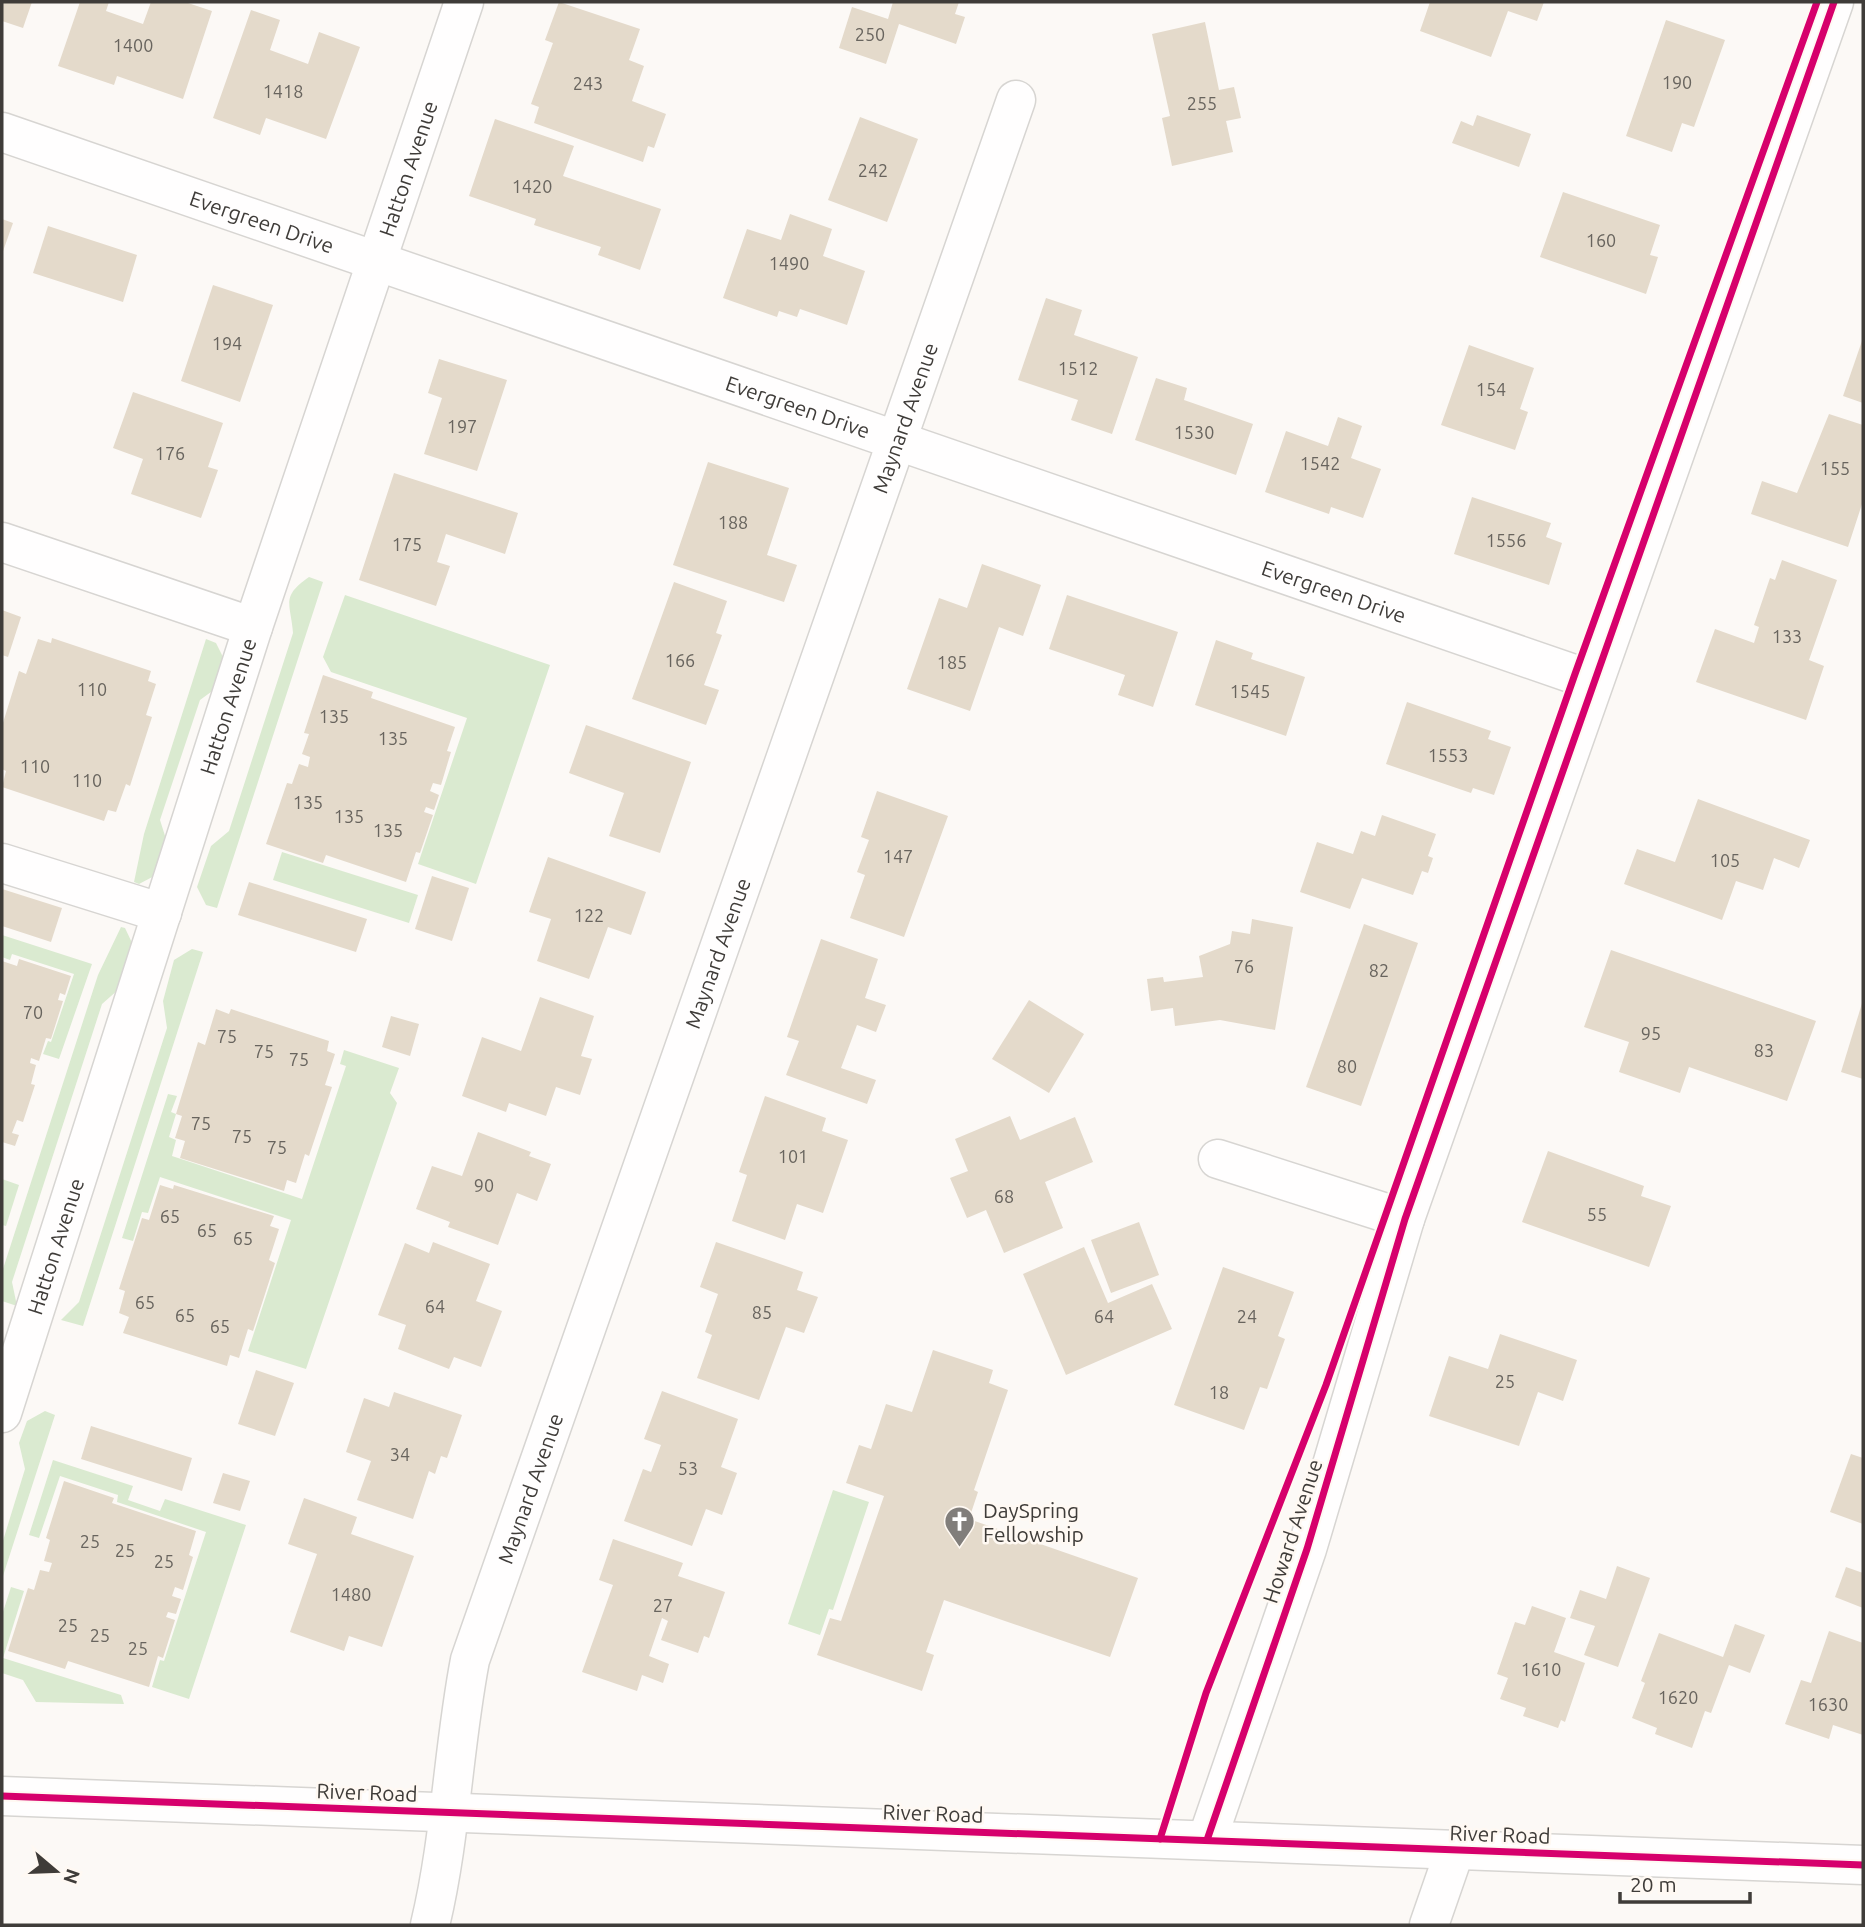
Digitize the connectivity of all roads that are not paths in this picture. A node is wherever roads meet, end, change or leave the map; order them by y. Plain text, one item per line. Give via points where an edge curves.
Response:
1 (464, 2) edge
2 (1834, 2) edge
3 (1016, 100) dead end
4 (2, 132) edge
5 (374, 262) junction
6 (898, 442) junction
7 (2, 542) edge
8 (253, 627) junction
9 (1594, 681) junction
10 (2, 863) edge
11 (162, 913) junction
12 (1218, 1159) dead end
13 (1405, 1219) junction
14 (8, 1371) edge
15 (2, 1413) edge
16 (2, 1796) edge
17 (451, 1812) junction
18 (1206, 1840) junction
19 (1455, 1850) junction
20 (1863, 1865) edge
21 (430, 1925) edge
22 (1429, 1925) edge

1 - 5 street, Hatton Avenue
2 - 9 street, Howard Avenue
3 - 6 street, Maynard Avenue
4 - 5 street, Evergreen Drive
5 - 6 street, Evergreen Drive
5 - 8 street, Hatton Avenue
6 - 9 street, Evergreen Drive
6 - 17 street, Maynard Avenue via 470,1660 459,1718
7 - 8 street
8 - 11 street, Hatton Avenue
9 - 13 street, Howard Avenue
10 - 11 street
11 - 14 street, Hatton Avenue
12 - 13 street
13 - 18 street, Howard Avenue via 1307,1549
14 - 15 street, Hatton Avenue
16 - 17 street, River Road
17 - 18 street, River Road
17 - 21 street, Maynard Avenue
18 - 19 street, River Road
19 - 20 street, River Road
19 - 22 street

